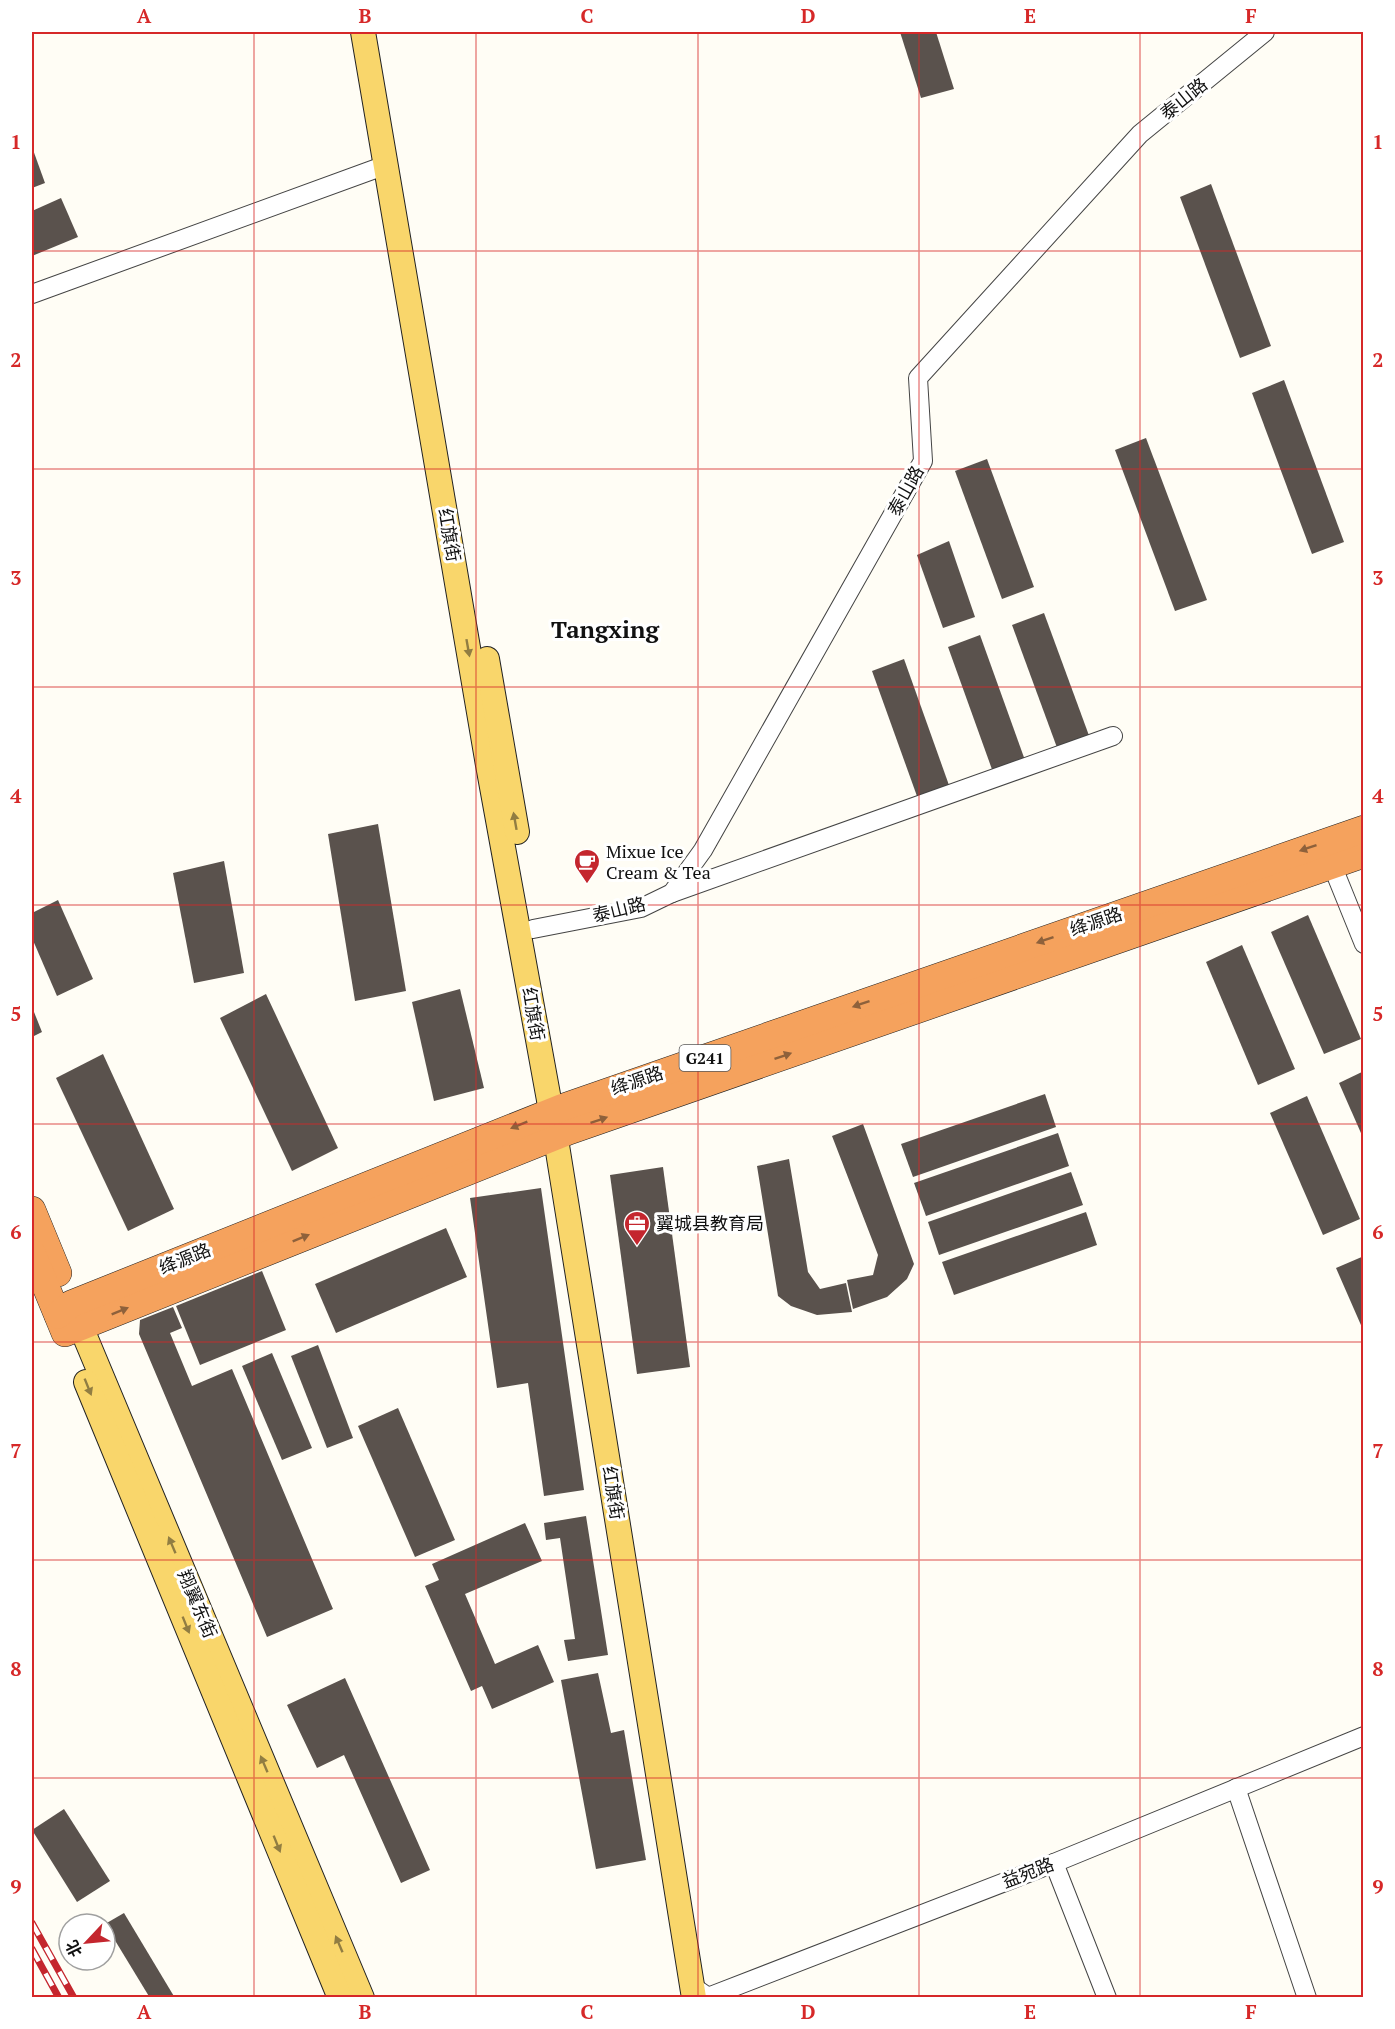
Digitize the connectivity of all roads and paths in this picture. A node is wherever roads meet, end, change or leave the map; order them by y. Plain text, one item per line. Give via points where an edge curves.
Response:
1 (363, 32) edge
2 (378, 32) edge
3 (1265, 32) edge
4 (386, 165) junction
5 (32, 294) edge
6 (1113, 736) dead end
7 (1364, 829) edge
8 (1364, 854) edge
9 (1332, 865) junction
10 (672, 892) junction
11 (533, 928) junction
12 (1363, 942) edge
13 (560, 1121) junction
14 (32, 1210) edge
15 (32, 1253) edge
16 (69, 1320) junction
17 (1364, 1736) edge
18 (1236, 1788) junction
19 (1054, 1863) junction
20 (700, 1995) edge
21 (340, 1998) edge
22 (362, 1998) edge
23 (1107, 1998) edge
24 (1307, 1998) edge

1 - 4 main road, 红旗街
11 -> 2 main road, 红旗街
3 - 10 street, 泰山路 via 1140,134 918,378 923,461 703,850
4 - 5 street
4 -> 13 main road, 红旗街 via 486,753
6 - 10 street
7 -> 13 highway, 绛源路 / G241
8 - 9 highway, 绛源路 / G241
9 - 12 street
13 -> 9 highway, 绛源路 / G241
10 - 11 street, 泰山路 via 641,908
11 - 13 main road, 红旗街
13 - 16 highway, 绛源路 / G241
13 - 20 main road, 红旗街
14 - 16 highway, 翔翼东街
15 - 16 highway, 翔翼东街
16 -> 21 main road, 翔翼东街
22 -> 16 main road, 翔翼东街
17 - 18 street, 益宛路
18 - 19 street, 益宛路
18 - 24 street
19 - 20 street, 益宛路
19 - 23 street

